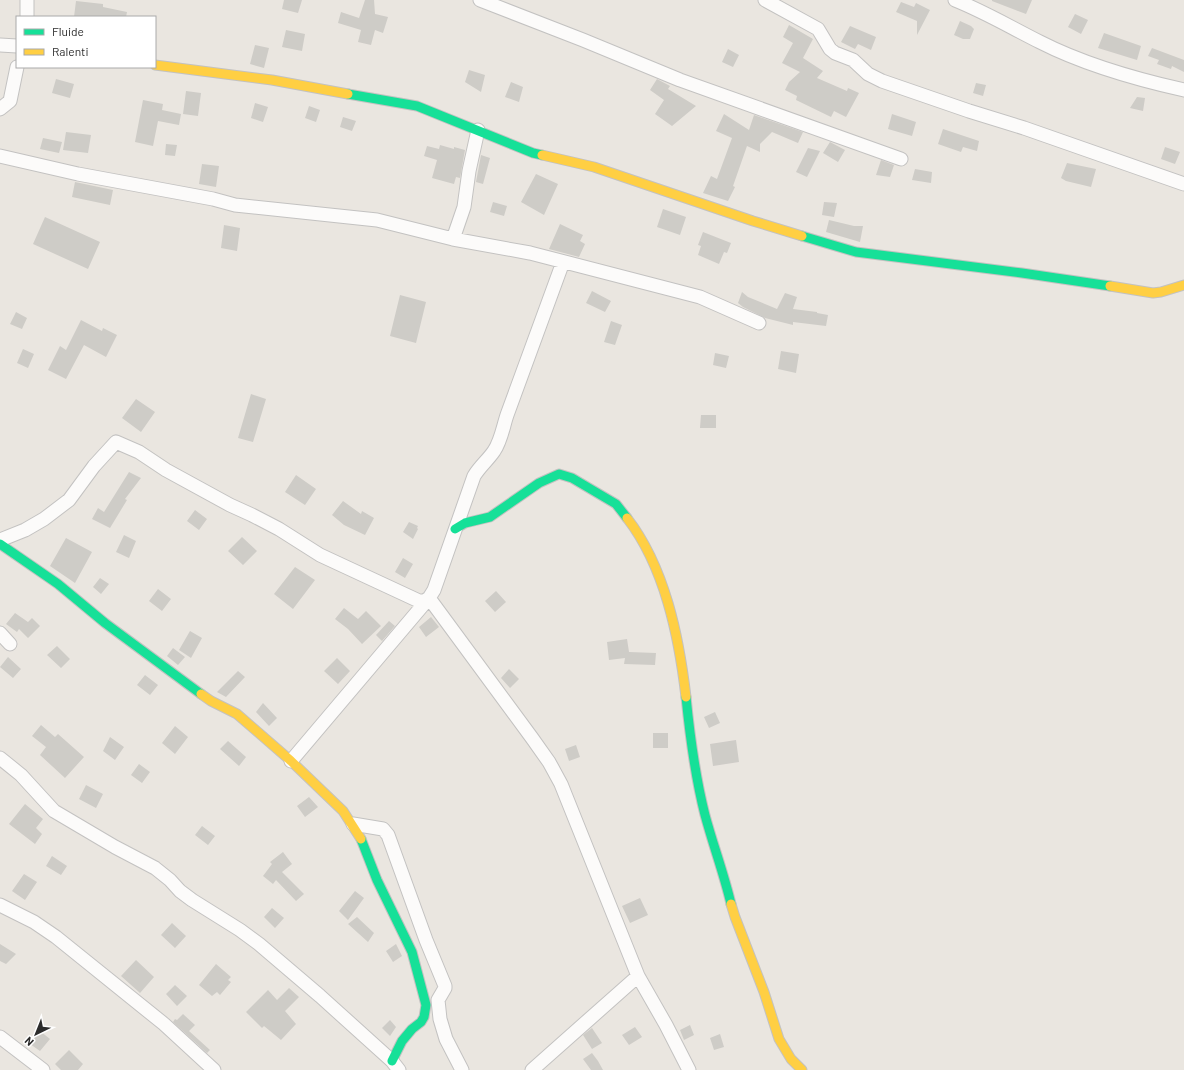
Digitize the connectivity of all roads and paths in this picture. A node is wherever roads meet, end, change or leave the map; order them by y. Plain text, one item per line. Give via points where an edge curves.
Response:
1 (27, 0) edge
2 (480, 0) edge
3 (765, 0) edge
4 (955, 0) edge
5 (27, 16) edge
6 (0, 45) edge
7 (16, 46) edge
8 (156, 65) edge
9 (17, 68) edge
10 (1184, 90) edge
11 (0, 109) edge
12 (478, 130) junction
13 (0, 156) edge
14 (902, 158) dead end
15 (1184, 184) edge
16 (453, 239) junction
17 (563, 262) junction
18 (1184, 284) edge
19 (760, 322) dead end
20 (455, 529) junction
21 (0, 540) edge
22 (0, 544) edge
23 (429, 598) junction
24 (0, 633) edge
25 (10, 644) dead end
26 (0, 758) edge
27 (291, 761) junction
28 (353, 824) junction
29 (0, 905) edge
30 (638, 976) junction
31 (0, 1037) edge
32 (395, 1066) edge
33 (43, 1070) edge
34 (214, 1070) edge
35 (462, 1070) edge
36 (532, 1070) edge
37 (689, 1070) edge
38 (802, 1070) edge

1 - 5 street
2 - 14 street via 680,80
3 - 15 street via 818,29 830,49 852,60 868,74
4 - 10 street via 1068,55 1106,69
6 - 7 street
8 - 12 street via 272,80 402,102
9 - 11 street via 10,100
12 - 16 street via 464,207
12 - 18 street via 533,153 594,167 753,221 856,252 1153,293
13 - 16 street via 235,205 377,220
16 - 17 street via 530,253
17 - 19 street via 700,298
17 - 20 street via 499,441 494,452 474,476
20 - 23 street
20 - 38 street via 465,523 490,517 539,483 559,474 572,478 616,504 645,544 669,608 682,665 694,767 705,816 735,917 779,1039
21 - 23 street via 44,519 68,500 116,442 139,452 166,470 252,515 320,555 419,601
22 - 27 street via 58,584 173,674 211,701 237,714
23 - 27 street
23 - 30 street via 549,762 561,784
24 - 25 street
26 - 32 street via 21,775 62,817 155,868 192,900 259,944 320,996
27 - 28 street
28 - 32 street via 384,897 412,952 426,1005 421,1022 402,1041
28 - 35 street via 383,829 388,835 445,986 438,1000 440,1019 446,1039
29 - 34 street via 56,936 164,1024
30 - 36 street
30 - 37 street
31 - 33 street

